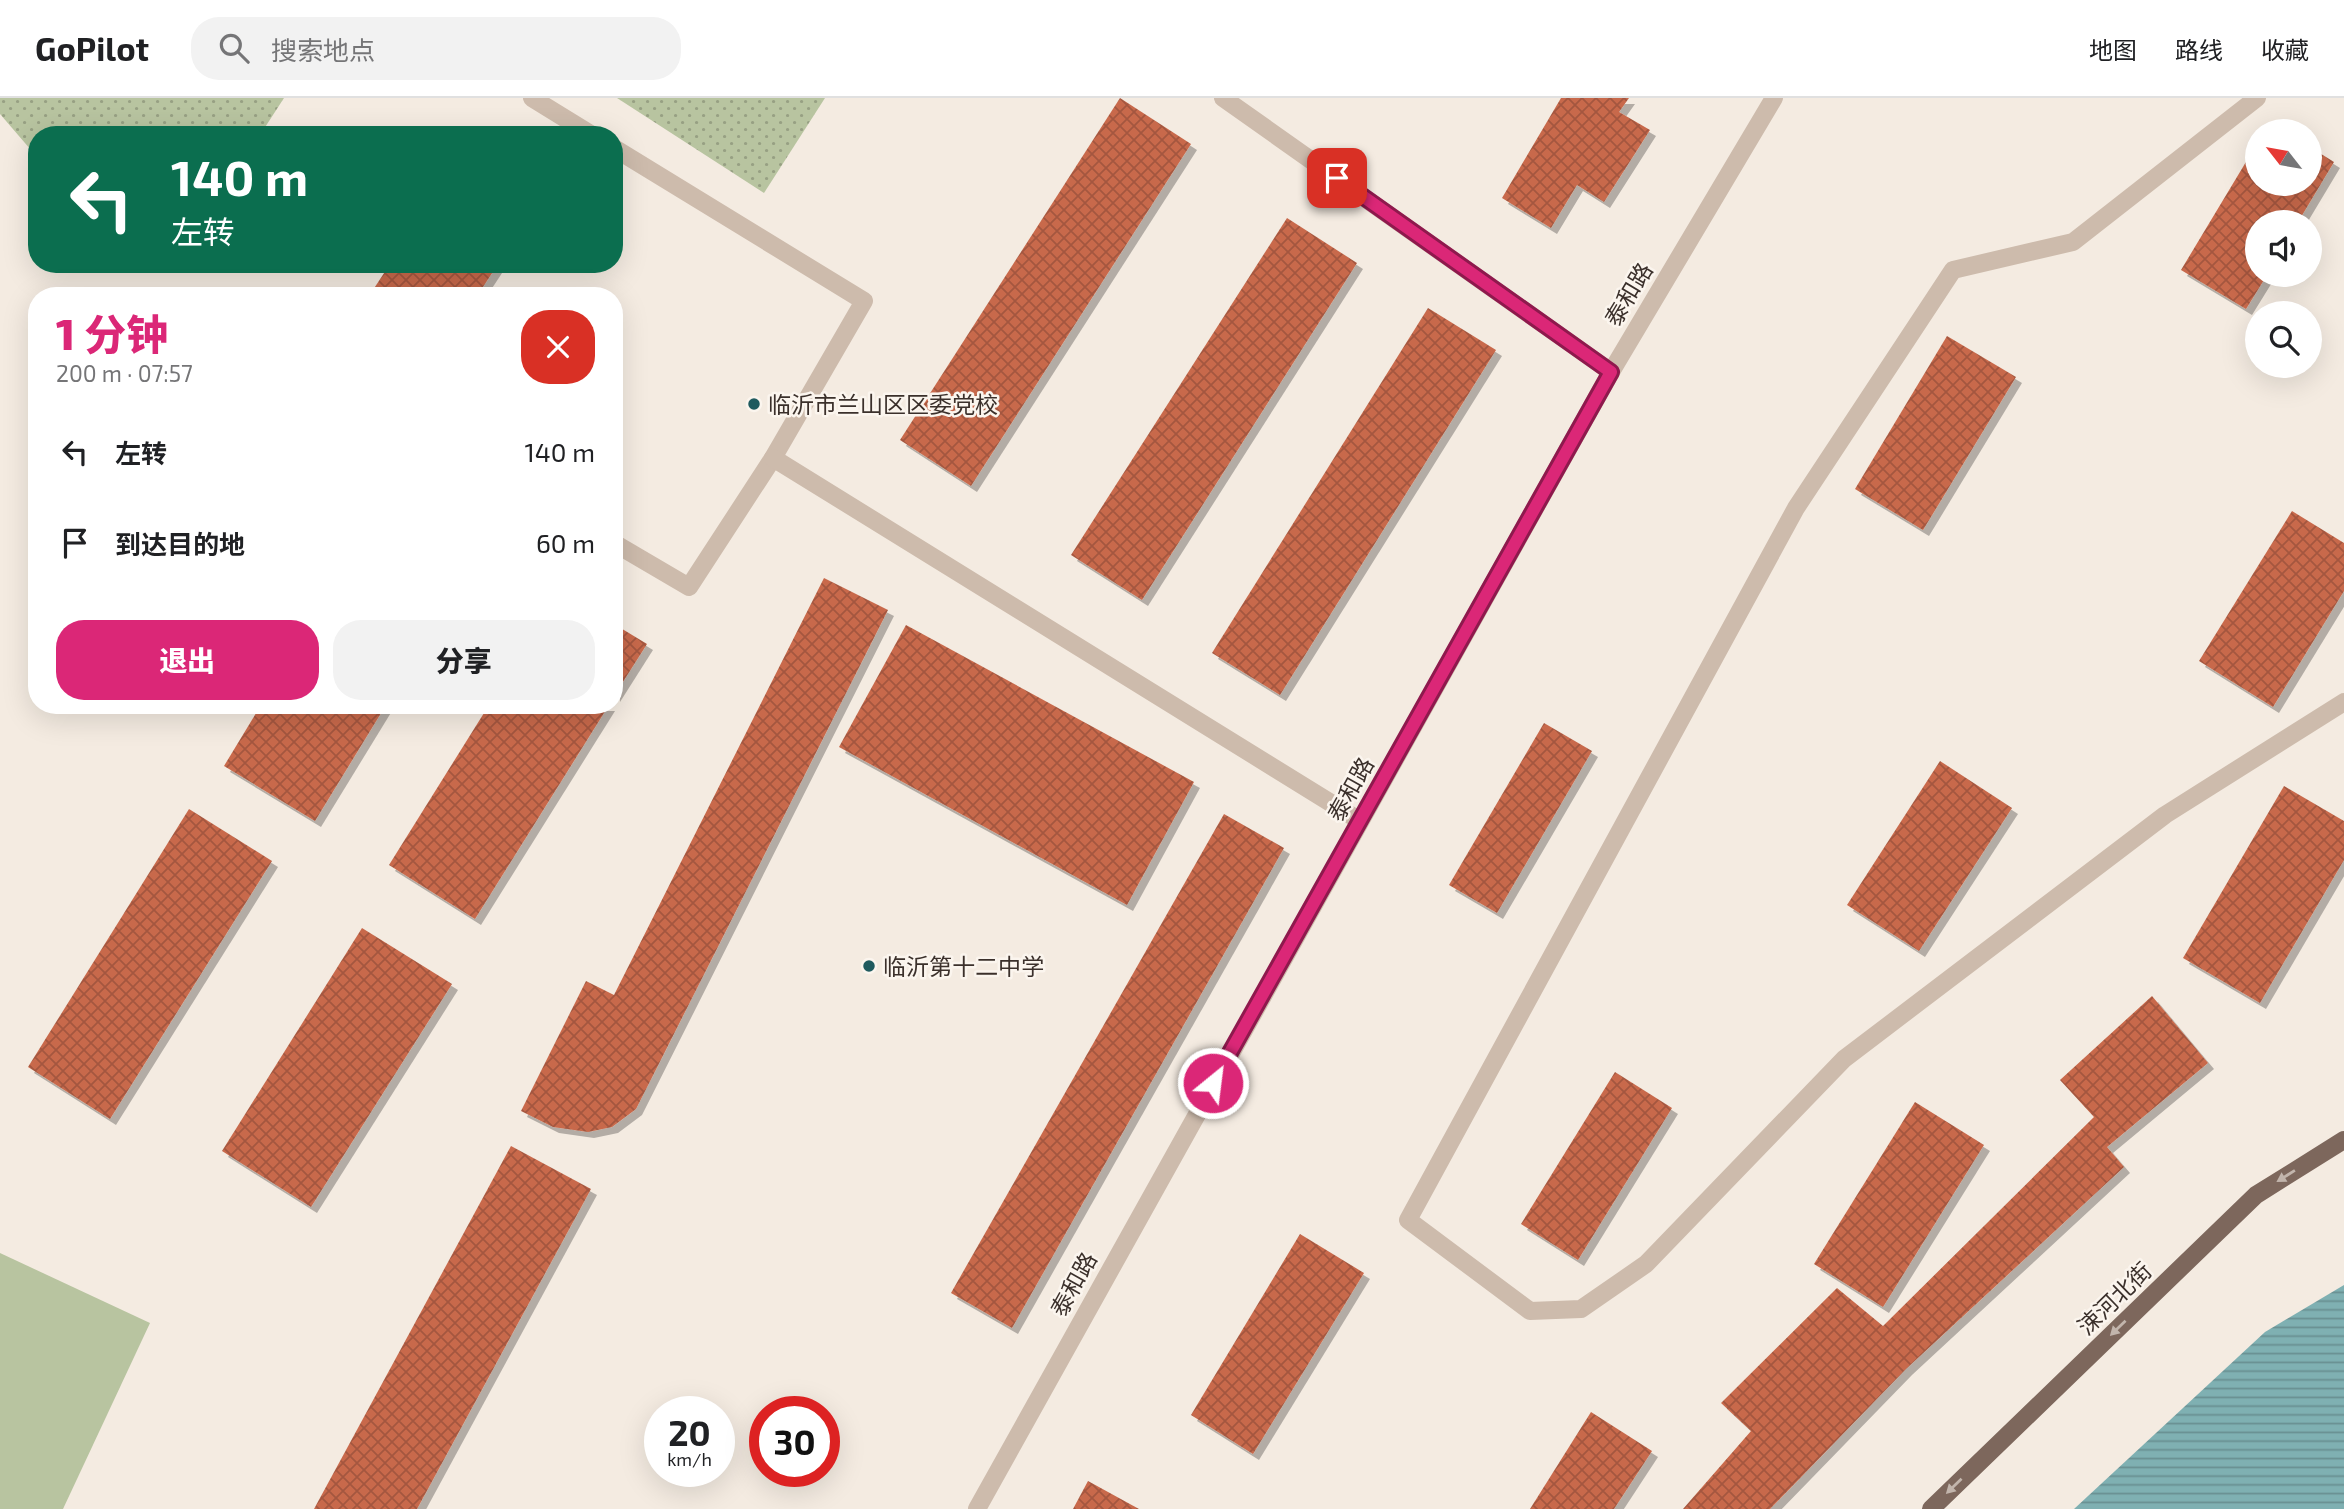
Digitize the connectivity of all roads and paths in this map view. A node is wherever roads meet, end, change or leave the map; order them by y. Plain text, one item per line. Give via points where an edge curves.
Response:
1 (532, 98) edge
2 (1223, 98) edge
3 (1774, 98) edge
4 (2257, 98) edge
5 (577, 126) edge
6 (623, 154) edge
7 (1611, 372) junction
8 (773, 458) junction
9 (623, 548) edge
10 (2344, 702) edge
11 (1360, 821) junction
12 (2344, 1140) edge
13 (977, 1509) edge
14 (1931, 1509) edge

1 - 5 street
2 - 7 street
3 - 7 street, 泰和路
4 - 10 street via 2073,242 1953,270 1796,508 1408,1220 1530,1311 1581,1309 1646,1264 1844,1059 2165,815
6 - 8 street via 864,301
7 - 11 street, 泰和路
8 - 9 street via 689,587
8 - 11 street
11 - 13 street, 泰和路
12 -> 14 main road, 涑河北街 via 2256,1195

